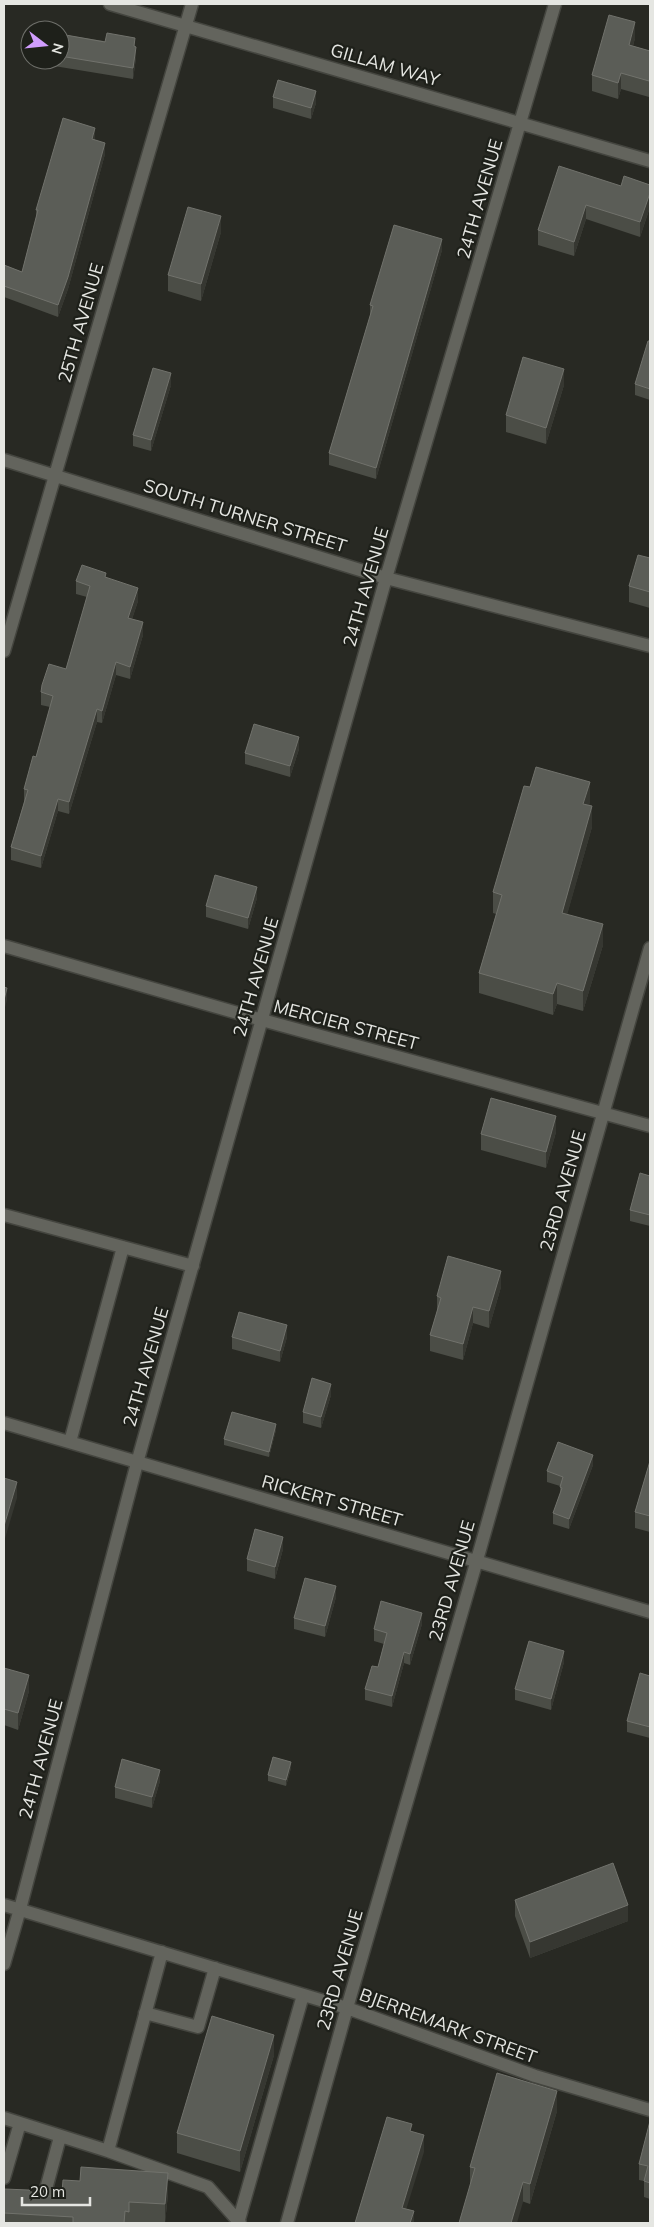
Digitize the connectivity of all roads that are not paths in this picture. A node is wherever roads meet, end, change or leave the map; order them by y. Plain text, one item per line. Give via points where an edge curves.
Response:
1 (110, 4) edge
2 (192, 4) edge
3 (555, 4) edge
4 (186, 26) junction
5 (520, 123) junction
6 (650, 161) edge
7 (4, 460) edge
8 (54, 475) junction
9 (386, 578) junction
10 (650, 646) edge
11 (4, 651) edge
12 (4, 946) edge
13 (650, 948) edge
14 (262, 1020) junction
15 (603, 1113) junction
16 (650, 1126) edge
17 (4, 1215) edge
18 (123, 1247) junction
19 (193, 1266) junction
20 (4, 1423) edge
21 (70, 1442) junction
22 (137, 1463) junction
23 (477, 1560) junction
24 (650, 1612) edge
25 (4, 1905) edge
26 (20, 1909) junction
27 (162, 1952) junction
28 (4, 1964) edge
29 (215, 1968) junction
30 (303, 1995) junction
31 (347, 2008) junction
32 (146, 2012) junction
33 (650, 2110) edge
34 (4, 2118) edge
35 (20, 2123) junction
36 (60, 2137) junction
37 (108, 2151) junction
38 (4, 2178) edge
39 (46, 2189) junction
40 (35, 2206) edge
41 (51, 2209) edge
42 (239, 2223) edge
43 (287, 2223) edge

1 - 4 street, GILLAM WAY
2 - 4 street, 25TH AVENUE
3 - 5 street, 24TH AVENUE
4 - 5 street, GILLAM WAY
4 - 8 street, 25TH AVENUE
5 - 6 street, GILLAM WAY
5 - 9 street, 24TH AVENUE
7 - 8 street, SOUTH TURNER STREET
8 - 9 street, SOUTH TURNER STREET
8 - 11 street, 25TH AVENUE
9 - 10 street, SOUTH TURNER STREET
9 - 14 street, 24TH AVENUE
12 - 14 street, MERCIER STREET
13 - 15 street, 23RD AVENUE
14 - 15 street, MERCIER STREET
14 - 19 street, 24TH AVENUE
15 - 16 street, MERCIER STREET
15 - 23 street, 23RD AVENUE
17 - 18 street
18 - 19 street
18 - 21 street
19 - 22 street, 24TH AVENUE
20 - 21 street, RICKERT STREET
21 - 22 street, RICKERT STREET
22 - 23 street, RICKERT STREET
22 - 26 street, 24TH AVENUE
23 - 24 street, RICKERT STREET
23 - 31 street, 23RD AVENUE
25 - 26 street, BJERREMARK STREET
26 - 27 street, BJERREMARK STREET
26 - 28 street, 24TH AVENUE
27 - 29 street, BJERREMARK STREET
27 - 32 street
29 - 30 street, BJERREMARK STREET
29 - 32 street via 198,2027
30 - 31 street, BJERREMARK STREET
30 - 42 street
31 - 33 street, BJERREMARK STREET via 535,2076
31 - 43 street, 23RD AVENUE
32 - 37 street
34 - 35 street
35 - 36 street
35 - 38 street
36 - 37 street
36 - 39 street
37 - 42 street via 208,2188
39 - 40 street
39 - 41 street

